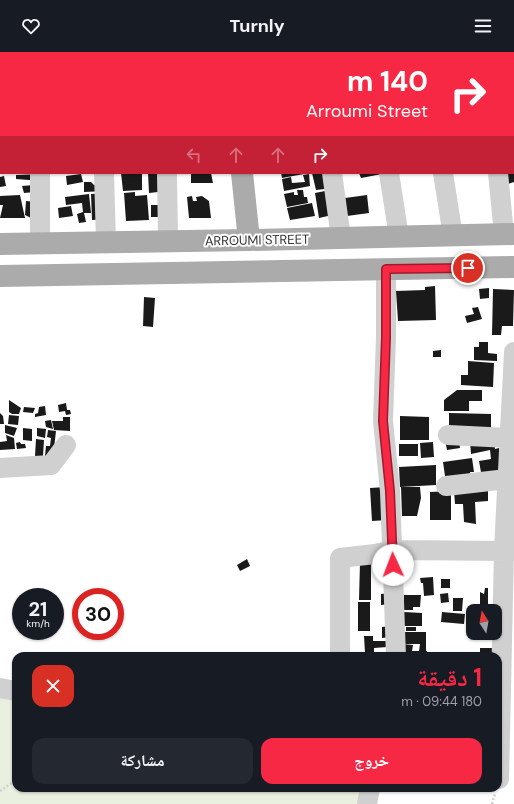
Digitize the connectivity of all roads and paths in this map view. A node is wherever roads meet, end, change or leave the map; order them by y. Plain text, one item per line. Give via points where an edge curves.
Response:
1 (40, 174) edge
2 (104, 174) edge
3 (168, 174) edge
4 (242, 174) edge
5 (332, 174) edge
6 (389, 174) edge
7 (443, 174) edge
8 (498, 174) edge
9 (509, 234) edge
10 (453, 236) junction
11 (399, 237) junction
12 (342, 238) junction
13 (249, 240) junction
14 (168, 241) junction
15 (106, 242) junction
16 (40, 243) junction
17 (0, 244) edge
18 (514, 267) edge
19 (386, 269) junction
20 (0, 276) edge
21 (514, 352) edge
22 (513, 388) edge
23 (448, 435) dead end
24 (509, 438) junction
25 (66, 445) dead end
26 (0, 468) edge
27 (507, 479) junction
28 (446, 486) dead end
29 (393, 550) junction
30 (509, 550) edge
31 (340, 652) edge
32 (396, 652) edge
33 (0, 688) edge
34 (12, 690) edge
35 (504, 778) edge
36 (12, 783) edge
37 (0, 791) edge
38 (369, 792) edge
39 (367, 804) edge

1 - 16 street
2 - 15 street
3 - 14 street
4 - 13 main road
5 - 12 street
6 - 11 street
7 - 10 street
8 - 9 street
9 - 10 main road, ARROUMI STREET
10 - 11 main road, ARROUMI STREET
11 - 12 main road, ARROUMI STREET
12 - 13 main road, ARROUMI STREET
13 - 14 main road, ARROUMI STREET
14 - 15 main road, ARROUMI STREET
15 - 16 main road, ARROUMI STREET
16 - 17 main road, ARROUMI STREET
18 - 19 main road
19 - 20 main road
19 - 29 street via 383,421
21 - 22 street
22 - 24 street
23 - 24 street
24 - 27 street
25 - 26 street via 51,465
27 - 28 street
27 - 30 street
29 - 30 street
29 - 31 street via 340,558
29 - 32 street
30 - 35 street
33 - 34 street
36 - 37 path
38 - 39 street

